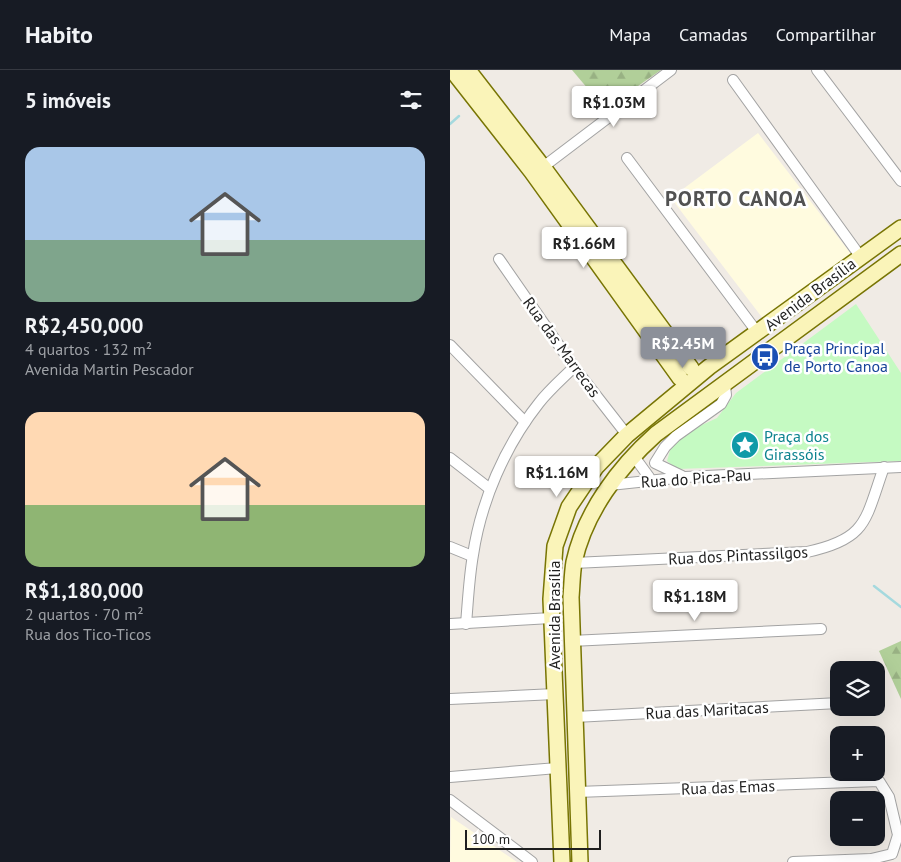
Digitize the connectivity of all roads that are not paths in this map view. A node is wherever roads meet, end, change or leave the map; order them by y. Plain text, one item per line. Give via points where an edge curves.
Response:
1 (452, 70) edge
2 (468, 70) edge
3 (671, 70) edge
4 (818, 70) edge
5 (733, 80) dead end
6 (627, 158) dead end
7 (543, 167) junction
8 (901, 181) edge
9 (901, 228) edge
10 (888, 238) junction
11 (901, 254) edge
12 (860, 256) junction
13 (499, 259) dead end
14 (758, 332) junction
15 (450, 345) edge
16 (709, 367) junction
17 (574, 368) junction
18 (685, 373) junction
19 (725, 385) junction
20 (676, 394) junction
21 (525, 422) junction
22 (627, 435) junction
23 (633, 455) junction
24 (450, 458) edge
25 (655, 463) junction
26 (596, 467) junction
27 (884, 467) junction
28 (901, 467) edge
29 (685, 478) junction
30 (648, 479) junction
31 (610, 485) junction
32 (490, 490) junction
33 (450, 547) edge
34 (472, 556) junction
35 (574, 564) junction
36 (551, 618) junction
37 (450, 624) edge
38 (466, 624) junction
39 (821, 629) dead end
40 (571, 640) junction
41 (574, 691) junction
42 (555, 694) junction
43 (450, 699) edge
44 (830, 703) edge
45 (575, 717) junction
46 (556, 739) junction
47 (576, 758) junction
48 (557, 768) junction
49 (450, 777) edge
50 (577, 792) junction
51 (450, 800) edge
52 (532, 862) edge
53 (562, 862) edge
54 (580, 862) edge
55 (793, 862) edge

1 - 18 street
2 - 7 street
3 - 7 street
4 - 8 street
5 - 12 street
6 - 14 street
7 - 18 street
9 - 10 street, Avenida Brasília
10 - 11 street
10 - 12 street, Avenida Brasília
11 - 19 street, Avenida Brasília
12 - 14 street, Avenida Brasília
13 - 17 street, Rua das Marrecas
14 - 16 street, Avenida Brasília
15 - 21 street
16 - 18 street via 700,366
16 - 19 street
16 - 20 street, Avenida Brasília
17 - 21 street via 540,401
17 - 22 street, Rua das Marrecas
18 - 20 street
19 - 23 street, Avenida Brasília via 677,418
19 - 25 street via 726,395 721,404 676,436
20 - 22 street, Avenida Brasília
21 - 32 street
22 - 26 street, Avenida Brasília
23 - 30 street
23 - 31 street, Avenida Brasília
24 - 32 street
25 - 29 street
25 - 30 street
26 - 31 street via 602,480
26 - 36 street, Avenida Brasília via 569,507 558,534 552,569
27 - 28 street, Rua do Pica-Pau
27 - 29 street, Rua do Pica-Pau
27 - 35 street, Rua dos Pintassilgos via 864,524 847,540 835,545 807,552
29 - 30 street, Rua do Pica-Pau
30 - 31 street, Rua do Pica-Pau
31 - 35 street, Avenida Brasília via 589,521
32 - 34 street
33 - 34 street
34 - 38 street
35 - 40 street, Avenida Brasília
36 - 38 street
36 - 42 street, Avenida Brasília
37 - 38 street
39 - 40 street
40 - 41 street, Avenida Brasília
41 - 42 street
41 - 45 street, Avenida Brasília
42 - 43 street
42 - 46 street, Avenida Brasília
44 - 45 street, Rua das Maritacas
45 - 47 street, Avenida Brasília
46 - 47 street via 567,744
46 - 48 street, Avenida Brasília
47 - 50 street, Avenida Brasília
48 - 49 street
48 - 53 street, Avenida Brasília
50 - 54 street, Avenida Brasília
50 - 55 street, Rua das Emas via 879,781 889,797 898,836 892,854 871,859
51 - 52 street

